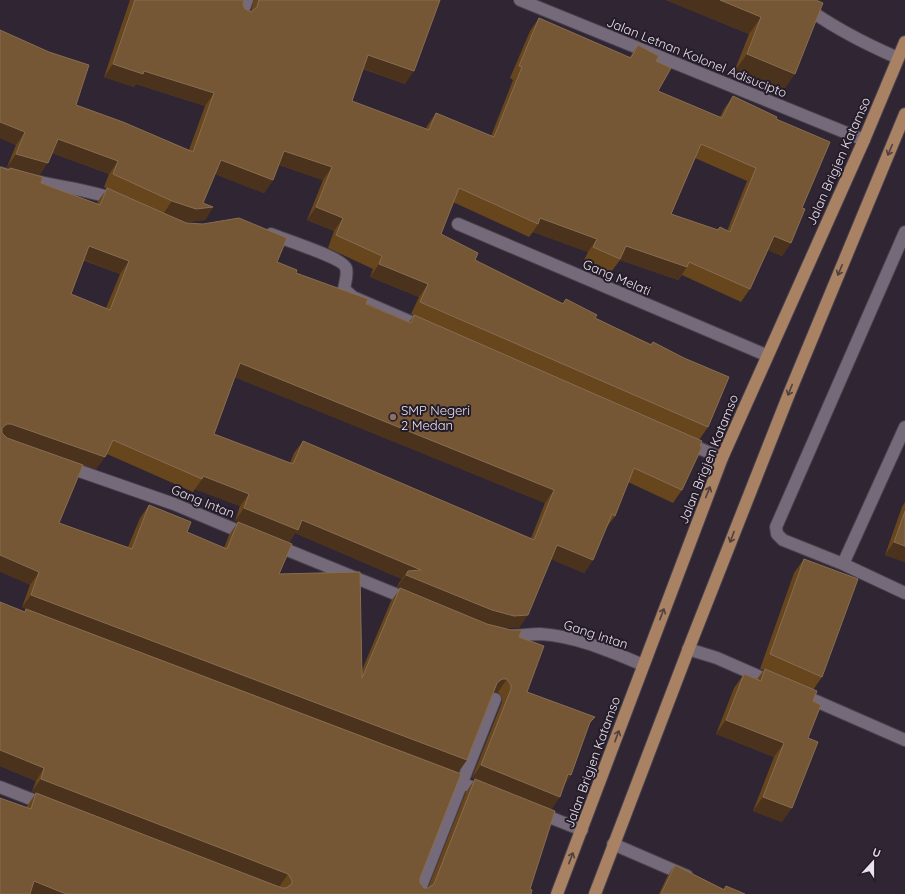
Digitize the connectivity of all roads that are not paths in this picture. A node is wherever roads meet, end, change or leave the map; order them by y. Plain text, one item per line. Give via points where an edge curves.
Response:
1 (247, 0) edge
2 (520, 0) edge
3 (796, 0) edge
4 (240, 18) edge
5 (905, 42) edge
6 (898, 58) junction
7 (905, 114) edge
8 (864, 140) junction
9 (0, 173) edge
10 (126, 203) edge
11 (458, 224) dead end
12 (260, 230) edge
13 (905, 232) edge
14 (432, 332) edge
15 (766, 355) junction
16 (905, 427) edge
17 (678, 439) edge
18 (722, 458) junction
19 (51, 461) edge
20 (843, 564) junction
21 (905, 593) edge
22 (423, 606) edge
23 (489, 632) edge
24 (688, 649) junction
25 (643, 665) junction
26 (495, 699) edge
27 (905, 740) edge
28 (432, 771) edge
29 (462, 782) junction
30 (0, 787) edge
31 (497, 796) edge
32 (525, 808) edge
33 (58, 810) edge
34 (582, 830) junction
35 (613, 844) junction
36 (700, 882) edge
37 (418, 894) edge
38 (557, 894) edge
39 (595, 894) edge

1 - 4 street
2 - 8 street, Jalan Letnan Kolonel Adisucipto
3 - 6 street via 854,38
5 - 6 main road, Jalan Brigjen Katamso
6 - 8 main road, Jalan Brigjen Katamso
7 -> 24 main road via 789,394
8 - 15 main road, Jalan Brigjen Katamso
9 - 10 street via 26,181 87,190
11 - 15 street, Gang Melati
12 - 14 street via 344,264 347,269 344,289 347,293
13 - 20 street via 776,527 783,540
15 - 18 main road, Jalan Brigjen Katamso
16 - 20 street
17 - 18 street
25 -> 18 main road, Jalan Brigjen Katamso
19 - 22 street, Gang Intan via 174,504
20 - 21 street
23 - 25 street, Gang Intan via 504,636 538,634 571,639 606,649
24 - 27 street via 717,658
24 - 35 main road
34 -> 25 main road, Jalan Brigjen Katamso
26 - 29 street
28 - 29 street
29 - 31 street
29 - 37 street
30 - 33 street
32 - 34 street
38 -> 34 main road, Jalan Brigjen Katamso
35 - 36 street
35 - 39 main road

